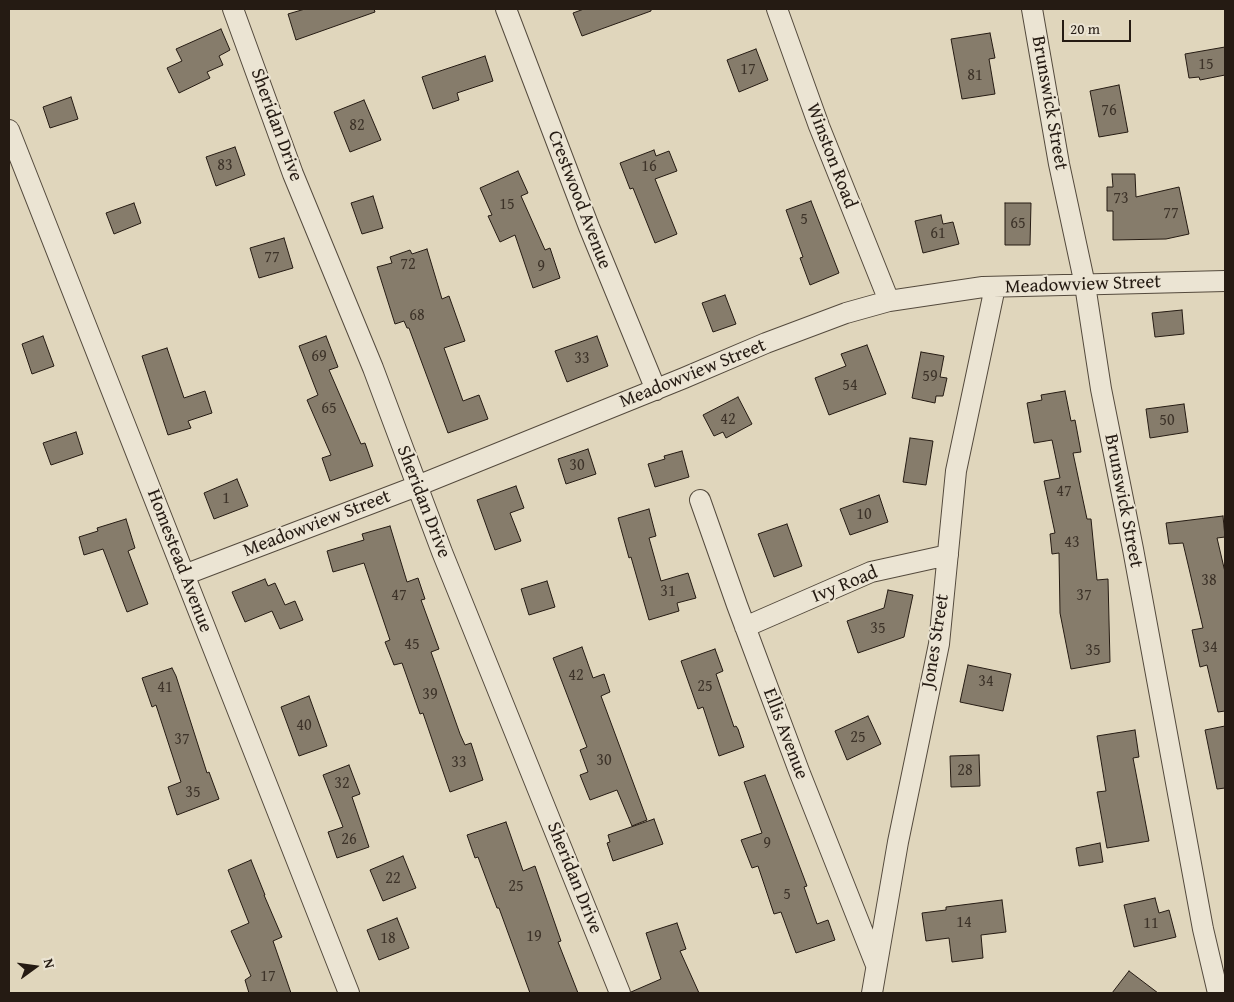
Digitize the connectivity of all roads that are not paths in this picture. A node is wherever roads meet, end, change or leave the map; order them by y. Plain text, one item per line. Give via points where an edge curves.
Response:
1 (233, 9) edge
2 (506, 9) edge
3 (777, 9) edge
4 (1032, 9) edge
5 (10, 140) edge
6 (1225, 281) edge
7 (1085, 285) junction
8 (995, 287) junction
9 (889, 301) junction
10 (656, 390) junction
11 (417, 486) junction
12 (700, 500) dead end
13 (948, 555) junction
14 (184, 575) junction
15 (745, 626) junction
16 (876, 965) junction
17 (349, 993) edge
18 (620, 993) edge
19 (872, 993) edge
20 (1218, 993) edge

1 - 11 street, Sheridan Drive via 293,174 373,368
2 - 10 street, Crestwood Avenue via 588,227
3 - 9 street, Winston Road via 818,126
4 - 7 street, Brunswick Street via 1059,164
5 - 14 street, Homestead Avenue
6 - 7 street, Meadowview Street
7 - 8 street, Meadowview Street
7 - 20 street, Brunswick Street via 1101,389 1203,929
8 - 9 street, Meadowview Street
8 - 13 street, Jones Street via 956,471
9 - 10 street, Meadowview Street via 846,313 766,343
10 - 11 street, Meadowview Street
11 - 14 street, Meadowview Street
11 - 18 street, Sheridan Drive
12 - 15 street, Ellis Avenue
13 - 15 street, Ivy Road via 871,572
13 - 16 street, Jones Street via 939,644
14 - 17 street, Homestead Avenue
15 - 16 street, Ellis Avenue
16 - 19 street, Jones Street

